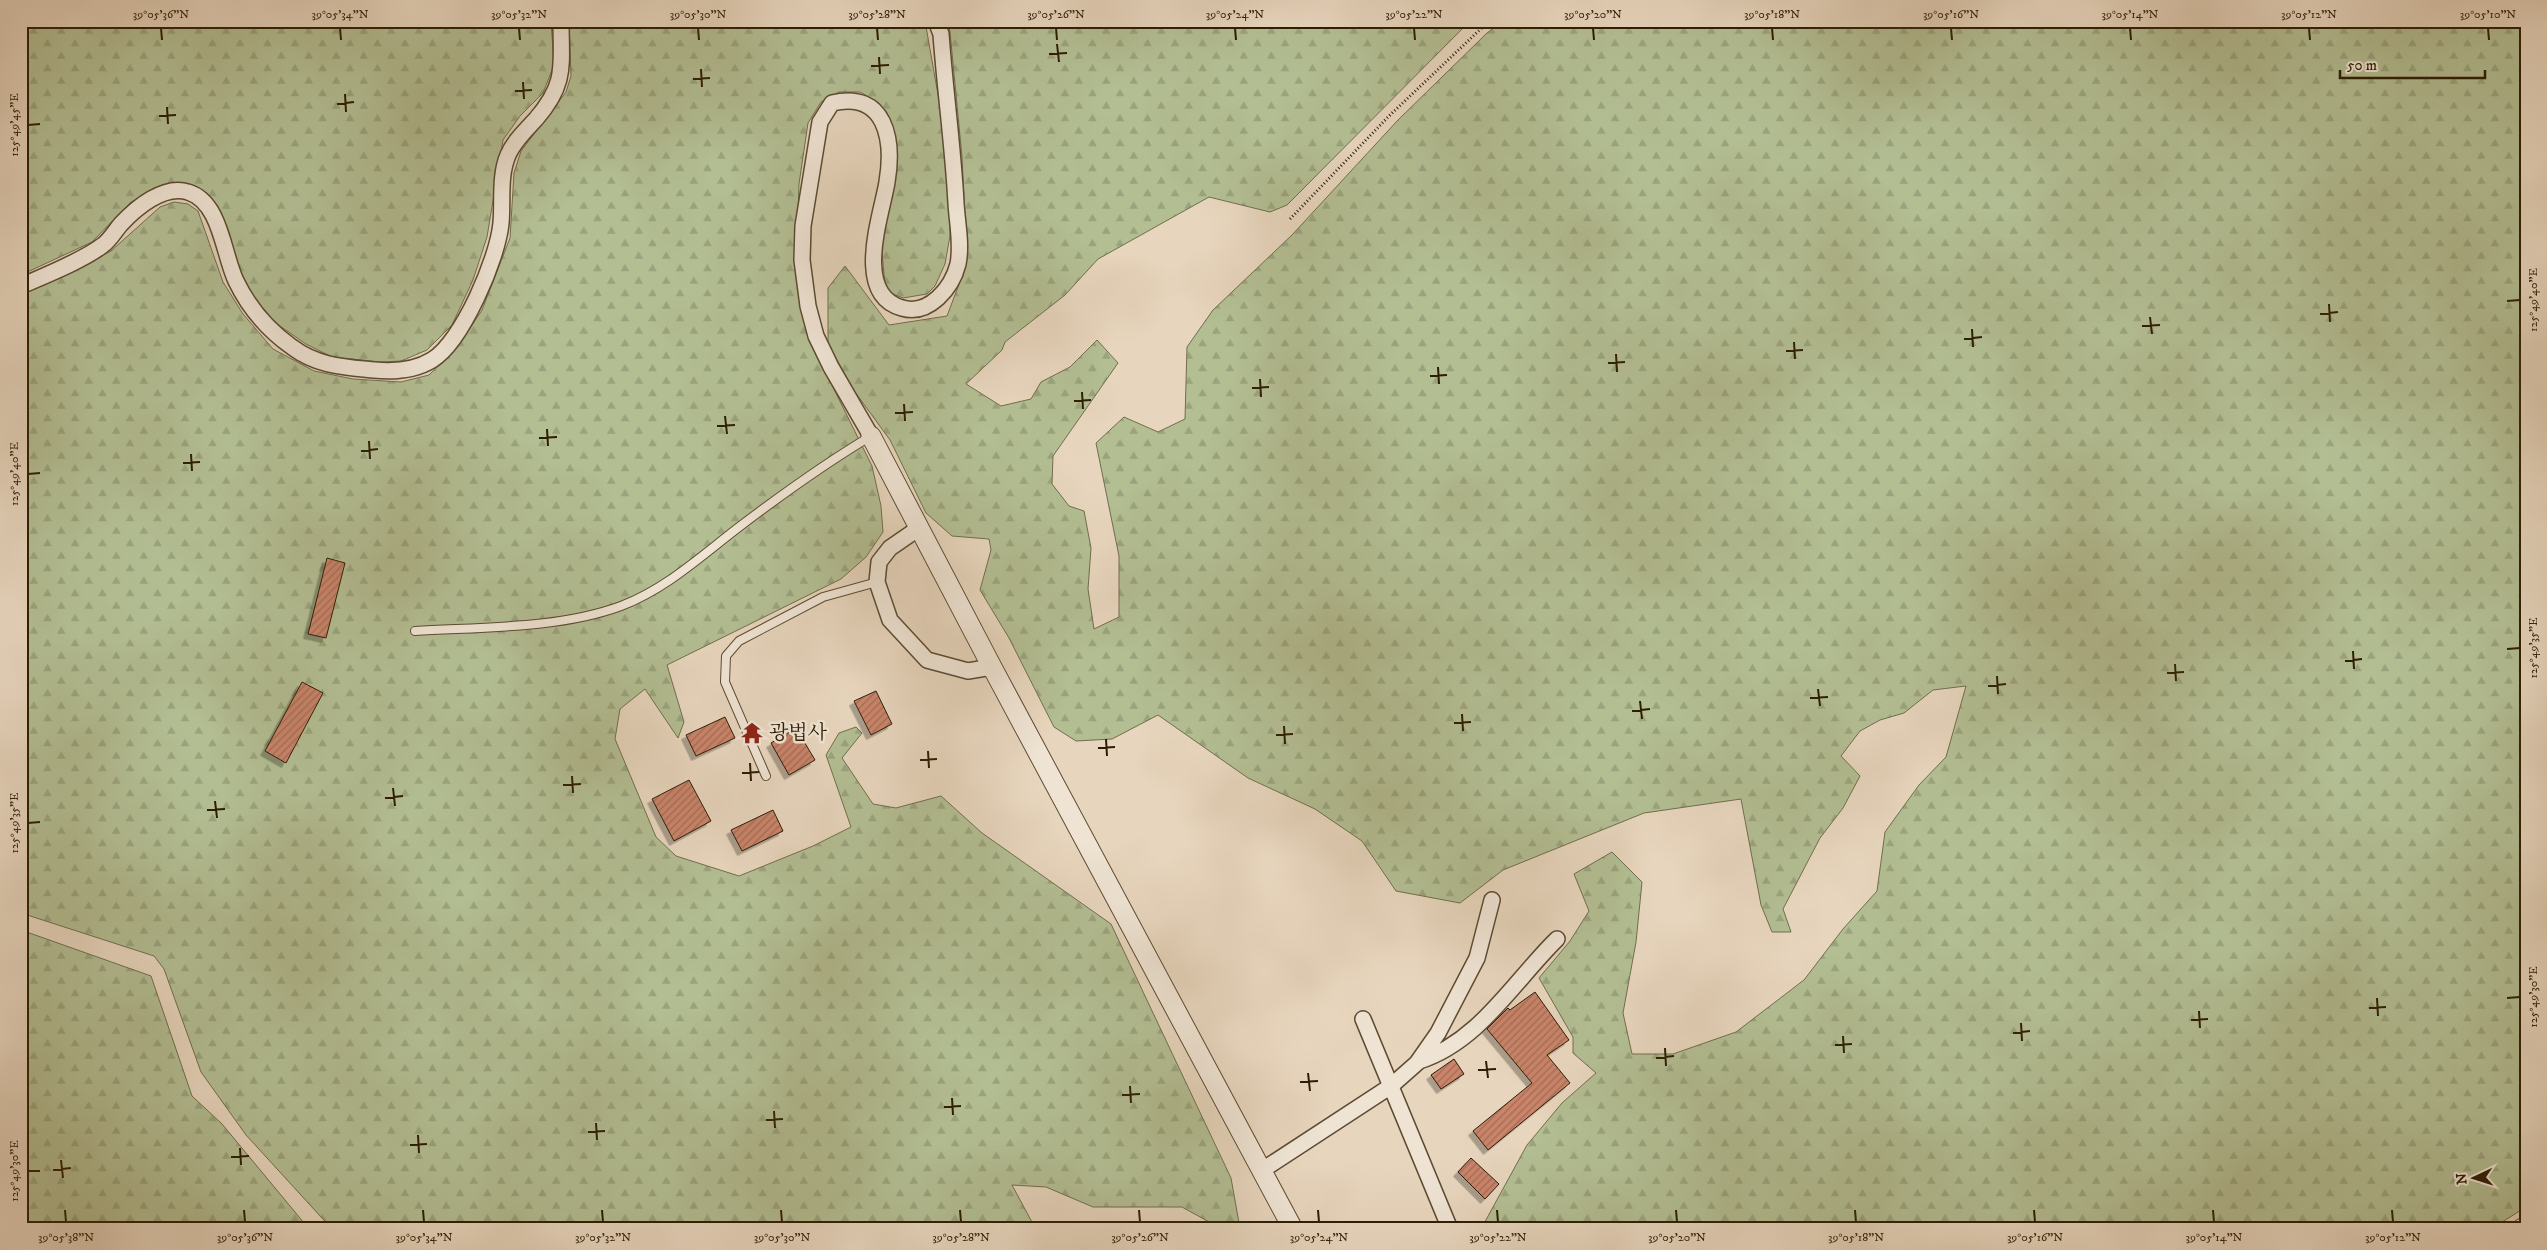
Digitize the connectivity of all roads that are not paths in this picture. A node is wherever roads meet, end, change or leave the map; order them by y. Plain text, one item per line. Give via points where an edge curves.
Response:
1 (561, 21) edge
2 (936, 21) edge
3 (21, 286) edge
4 (871, 436) junction
5 (919, 528) junction
6 (877, 582) junction
7 (415, 631) dead end
8 (992, 667) junction
9 (766, 776) dead end
10 (1492, 900) dead end
11 (1557, 939) dead end
12 (1363, 1019) dead end
13 (1419, 1061) junction
14 (1391, 1086) junction
15 (1261, 1171) junction
16 (2526, 1226) edge
17 (1293, 1229) edge
18 (1450, 1229) edge
19 (2521, 1229) edge

1 - 3 street via 562,76 556,92 508,155 501,225 489,272 451,339 433,360 393,372 327,366 293,349 253,311 236,282 213,214 200,198 187,191 160,195 142,205 103,245
2 - 4 street via 941,34 954,156 959,239 958,264 946,290 925,307 902,308 884,298 874,271 875,233 887,182 889,154 884,123 873,107 844,100 832,103 820,122 808,192 802,260 808,306 816,336 827,359
4 - 5 street
4 - 7 lane via 742,524 685,571 637,599 577,617
5 - 6 street via 890,548 879,562
5 - 8 street
6 - 8 street via 890,620 927,660 968,671
6 - 9 lane via 823,597 739,641 726,656 725,682
8 - 15 street
10 - 13 street via 1477,958 1438,1033
11 - 13 street via 1478,1024 1437,1055
12 - 14 street
13 - 14 street
14 - 15 street
14 - 18 street
15 - 17 street
16 - 19 street

